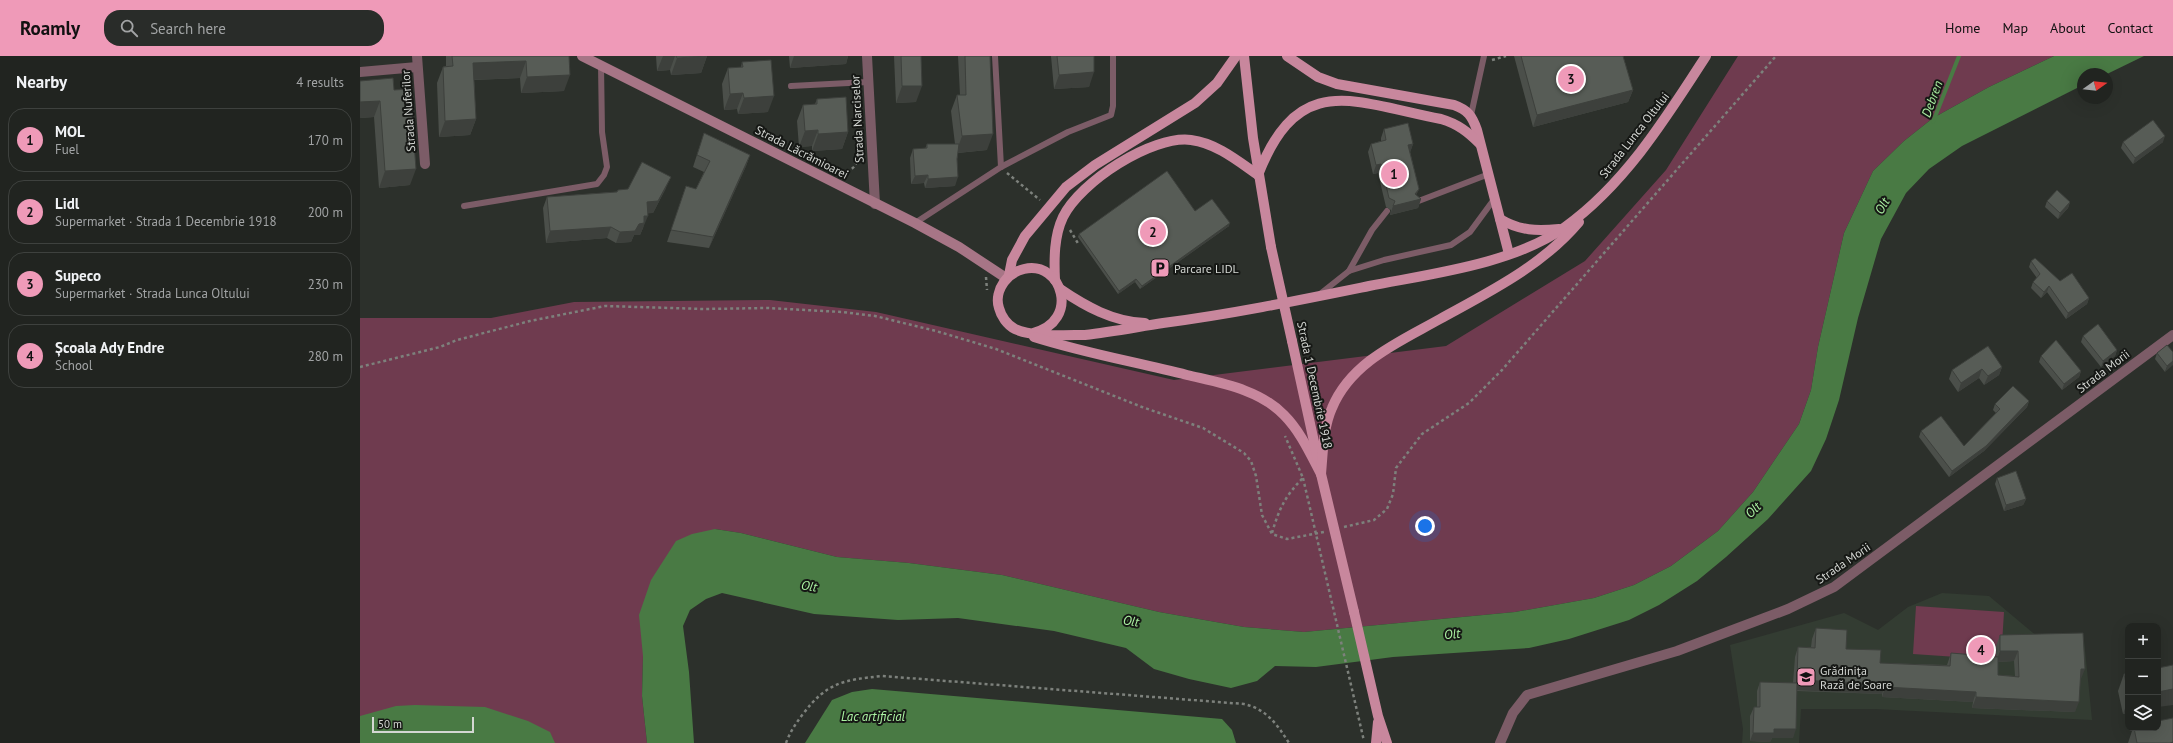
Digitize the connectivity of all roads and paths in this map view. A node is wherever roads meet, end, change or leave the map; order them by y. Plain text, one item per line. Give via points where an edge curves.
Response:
1 (417, 56) edge
2 (582, 56) edge
3 (867, 56) edge
4 (995, 56) edge
5 (1113, 56) edge
6 (1236, 56) edge
7 (1244, 56) edge
8 (1287, 56) edge
9 (1484, 56) edge
10 (1706, 56) edge
11 (1776, 56) edge
12 (601, 65) junction
13 (417, 67) junction
14 (360, 72) edge
15 (868, 82) junction
16 (791, 86) dead end
17 (1471, 115) junction
18 (1482, 145) junction
19 (425, 164) dead end
20 (1001, 167) junction
21 (1489, 174) junction
22 (1258, 175) junction
23 (1495, 198) junction
24 (1416, 202) edge
25 (875, 204) junction
26 (1593, 205) junction
27 (464, 206) dead end
28 (1048, 207) junction
29 (1387, 211) dead end
30 (1500, 219) junction
31 (915, 223) junction
32 (1563, 228) junction
33 (1509, 254) junction
34 (1349, 271) junction
35 (1008, 277) junction
36 (1057, 284) junction
37 (1317, 297) junction
38 (1163, 324) junction
39 (1028, 332) junction
40 (2173, 335) edge
41 (360, 367) edge
42 (1321, 474) junction
43 (1338, 529) dead end
44 (1331, 530) dead end
45 (1272, 534) junction
46 (1378, 716) junction
47 (1364, 741) dead end
48 (786, 743) edge
49 (1289, 743) edge
50 (1376, 743) edge
51 (1387, 743) edge
52 (1500, 743) edge

1 - 13 street, Strada Nuferilor
2 - 12 main road, Strada Lăcrămioarei
3 - 15 street, Strada Narciselor
4 - 20 lane
5 - 20 lane via 1113,106 1110,115 1068,132
6 - 28 main road via 1207,93 1081,174
7 - 22 main road, Strada 1 Decembrie 1918
8 - 17 main road via 1318,78 1336,84 1454,105
9 - 17 lane
10 - 26 main road, Strada Lunca Oltului via 1654,133 1624,172
11 - 43 path via 1502,370 1468,403 1422,434 1396,468 1393,494 1386,509 1374,520
12 - 25 main road, Strada Lăcrămioarei
12 - 27 lane via 602,132 607,167 597,184
13 - 14 street
13 - 19 street, Strada Nuferilor
15 - 16 lane
15 - 25 street, Strada Narciselor
17 - 18 main road
18 - 21 main road
18 - 22 main road via 1454,122 1353,102 1322,102 1307,107 1283,127 1270,147
20 - 28 path
20 - 31 lane
21 - 23 main road
21 - 24 lane
22 - 36 main road via 1224,152 1199,142 1177,140 1140,152 1086,187 1067,209 1056,242
22 - 42 main road, Strada 1 Decembrie 1918, bridge via 1271,247
23 - 30 main road
23 - 34 lane via 1470,232 1451,245 1384,260
25 - 31 main road, Strada Lăcrămioarei
26 - 32 main road, Strada Lunca Oltului
26 - 42 main road via 1560,242 1531,266 1384,350 1353,374 1331,408 1325,430
28 - 35 main road via 1017,249
29 - 34 lane via 1372,230
30 - 32 main road via 1524,230
30 - 33 main road
31 - 35 main road, Strada Lăcrămioarei
32 - 33 main road, Strada Lunca Oltului
33 - 37 main road, Strada Lunca Oltului via 1463,267
34 - 37 lane
35 - 36 main road via 1018,270 1028,268 1042,271
35 - 39 main road via 999,291 998,305 1006,323
36 - 38 main road via 1081,303 1102,314 1141,323
36 - 39 main road via 1061,308 1058,317 1051,325
37 - 38 main road, Strada Lunca Oltului
38 - 39 main road via 1085,335
39 - 42 main road via 1066,346 1254,394 1284,414 1305,443
40 - 52 street, Strada Morii via 1834,587 1788,609 1677,651 1527,695 1513,713
41 - 45 path via 530,321 605,306 768,308 874,316 996,349 1142,407 1203,428 1244,453 1251,461 1262,515
42 - 46 main road, Strada 1 Decembrie 1918, bridge
44 - 45 path via 1287,539
45 - 47 path, bridge via 1278,512 1288,492 1303,478
46 - 50 main road, Strada 1 Decembrie 1918
46 - 51 main road, Strada 1 Decembrie 1918
48 - 49 path via 789,734 806,710 828,688 846,681 882,676 1244,704 1255,706 1268,715 1279,726

